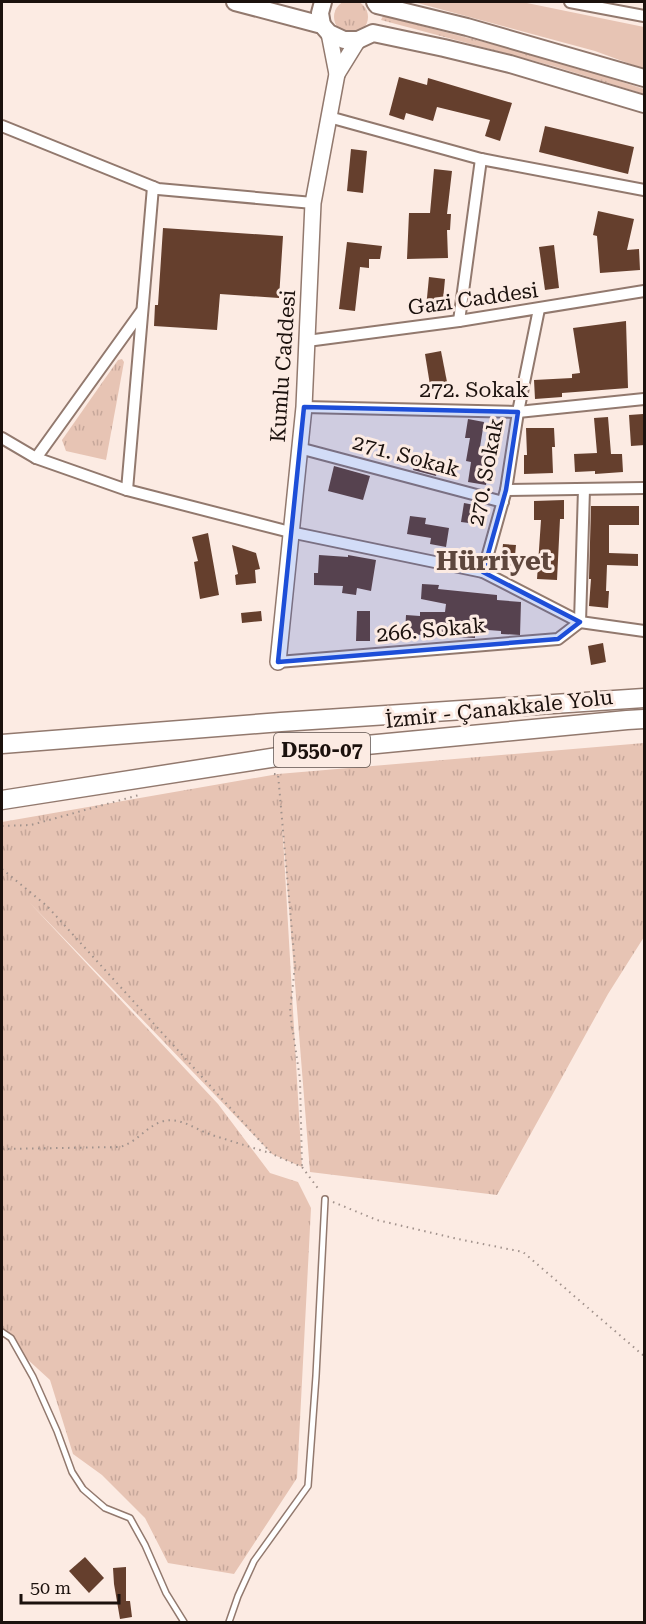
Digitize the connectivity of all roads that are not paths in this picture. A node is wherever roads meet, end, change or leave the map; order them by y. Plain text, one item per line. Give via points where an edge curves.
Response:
1 (235, 2) edge
2 (323, 2) edge
3 (570, 2) edge
4 (376, 3) edge
5 (645, 16) edge
6 (326, 29) junction
7 (365, 36) junction
8 (337, 74) junction
9 (645, 78) edge
10 (645, 104) edge
11 (329, 117) junction
12 (2, 126) edge
13 (482, 159) junction
14 (153, 187) junction
15 (645, 189) edge
16 (313, 203) junction
17 (645, 291) edge
18 (539, 309) junction
19 (141, 311) junction
20 (459, 321) junction
21 (307, 341) junction
22 (645, 399) edge
23 (304, 407) junction
24 (518, 412) junction
25 (2, 438) edge
26 (299, 448) junction
27 (36, 458) junction
28 (645, 488) edge
29 (584, 489) junction
30 (127, 490) junction
31 (506, 490) junction
32 (503, 502) junction
33 (291, 532) junction
34 (483, 572) junction
35 (580, 622) junction
36 (645, 632) edge
37 (278, 662) joint
38 (645, 698) edge
39 (645, 719) edge
40 (2, 744) edge
41 (2, 800) edge
42 (325, 1199) road end
43 (2, 1332) edge
44 (184, 1623) edge
45 (229, 1623) edge

1 - 6 main road
2 - 6 main road via 320,13
3 - 5 street
4 - 7 main road via 379,16
4 - 9 main road
6 - 7 main road via 344,40
6 - 8 street
7 - 8 street
7 - 10 main road via 444,48 510,64
8 - 11 street, Kumlu Caddesi
11 - 13 street
11 - 16 street, Kumlu Caddesi
12 - 14 street
13 - 15 street
13 - 20 street
14 - 16 street
14 - 19 street
16 - 21 street, Kumlu Caddesi
17 - 18 street, Gazi Caddesi
18 - 20 street, Gazi Caddesi
18 - 24 street, 270. Sokak
19 - 27 street
19 - 30 street
20 - 21 street, Gazi Caddesi
21 - 23 street, Kumlu Caddesi
22 - 24 street, 272. Sokak
23 - 24 street, 272. Sokak
23 - 26 street, Kumlu Caddesi
24 - 31 street, 270. Sokak
25 - 27 street
26 - 32 street, 271. Sokak
26 - 33 street, Kumlu Caddesi
27 - 30 street
28 - 29 street
29 - 31 street
29 - 35 street
30 - 33 street
31 - 32 street, 270. Sokak
32 - 34 street, 270. Sokak
33 - 34 street
33 - 37 street, Kumlu Caddesi
34 - 35 street
35 - 36 street
35 - 37 street, 266. Sokak via 558,639
38 - 40 highway, İzmir - Çanakkale Yolu / D550-07
39 - 41 highway, İzmir - Çanakkale Yolu / D550-07 via 335,748
42 - 45 lane via 308,1486 254,1561
43 - 44 lane via 11,1338 33,1377 72,1472 105,1508 130,1518

